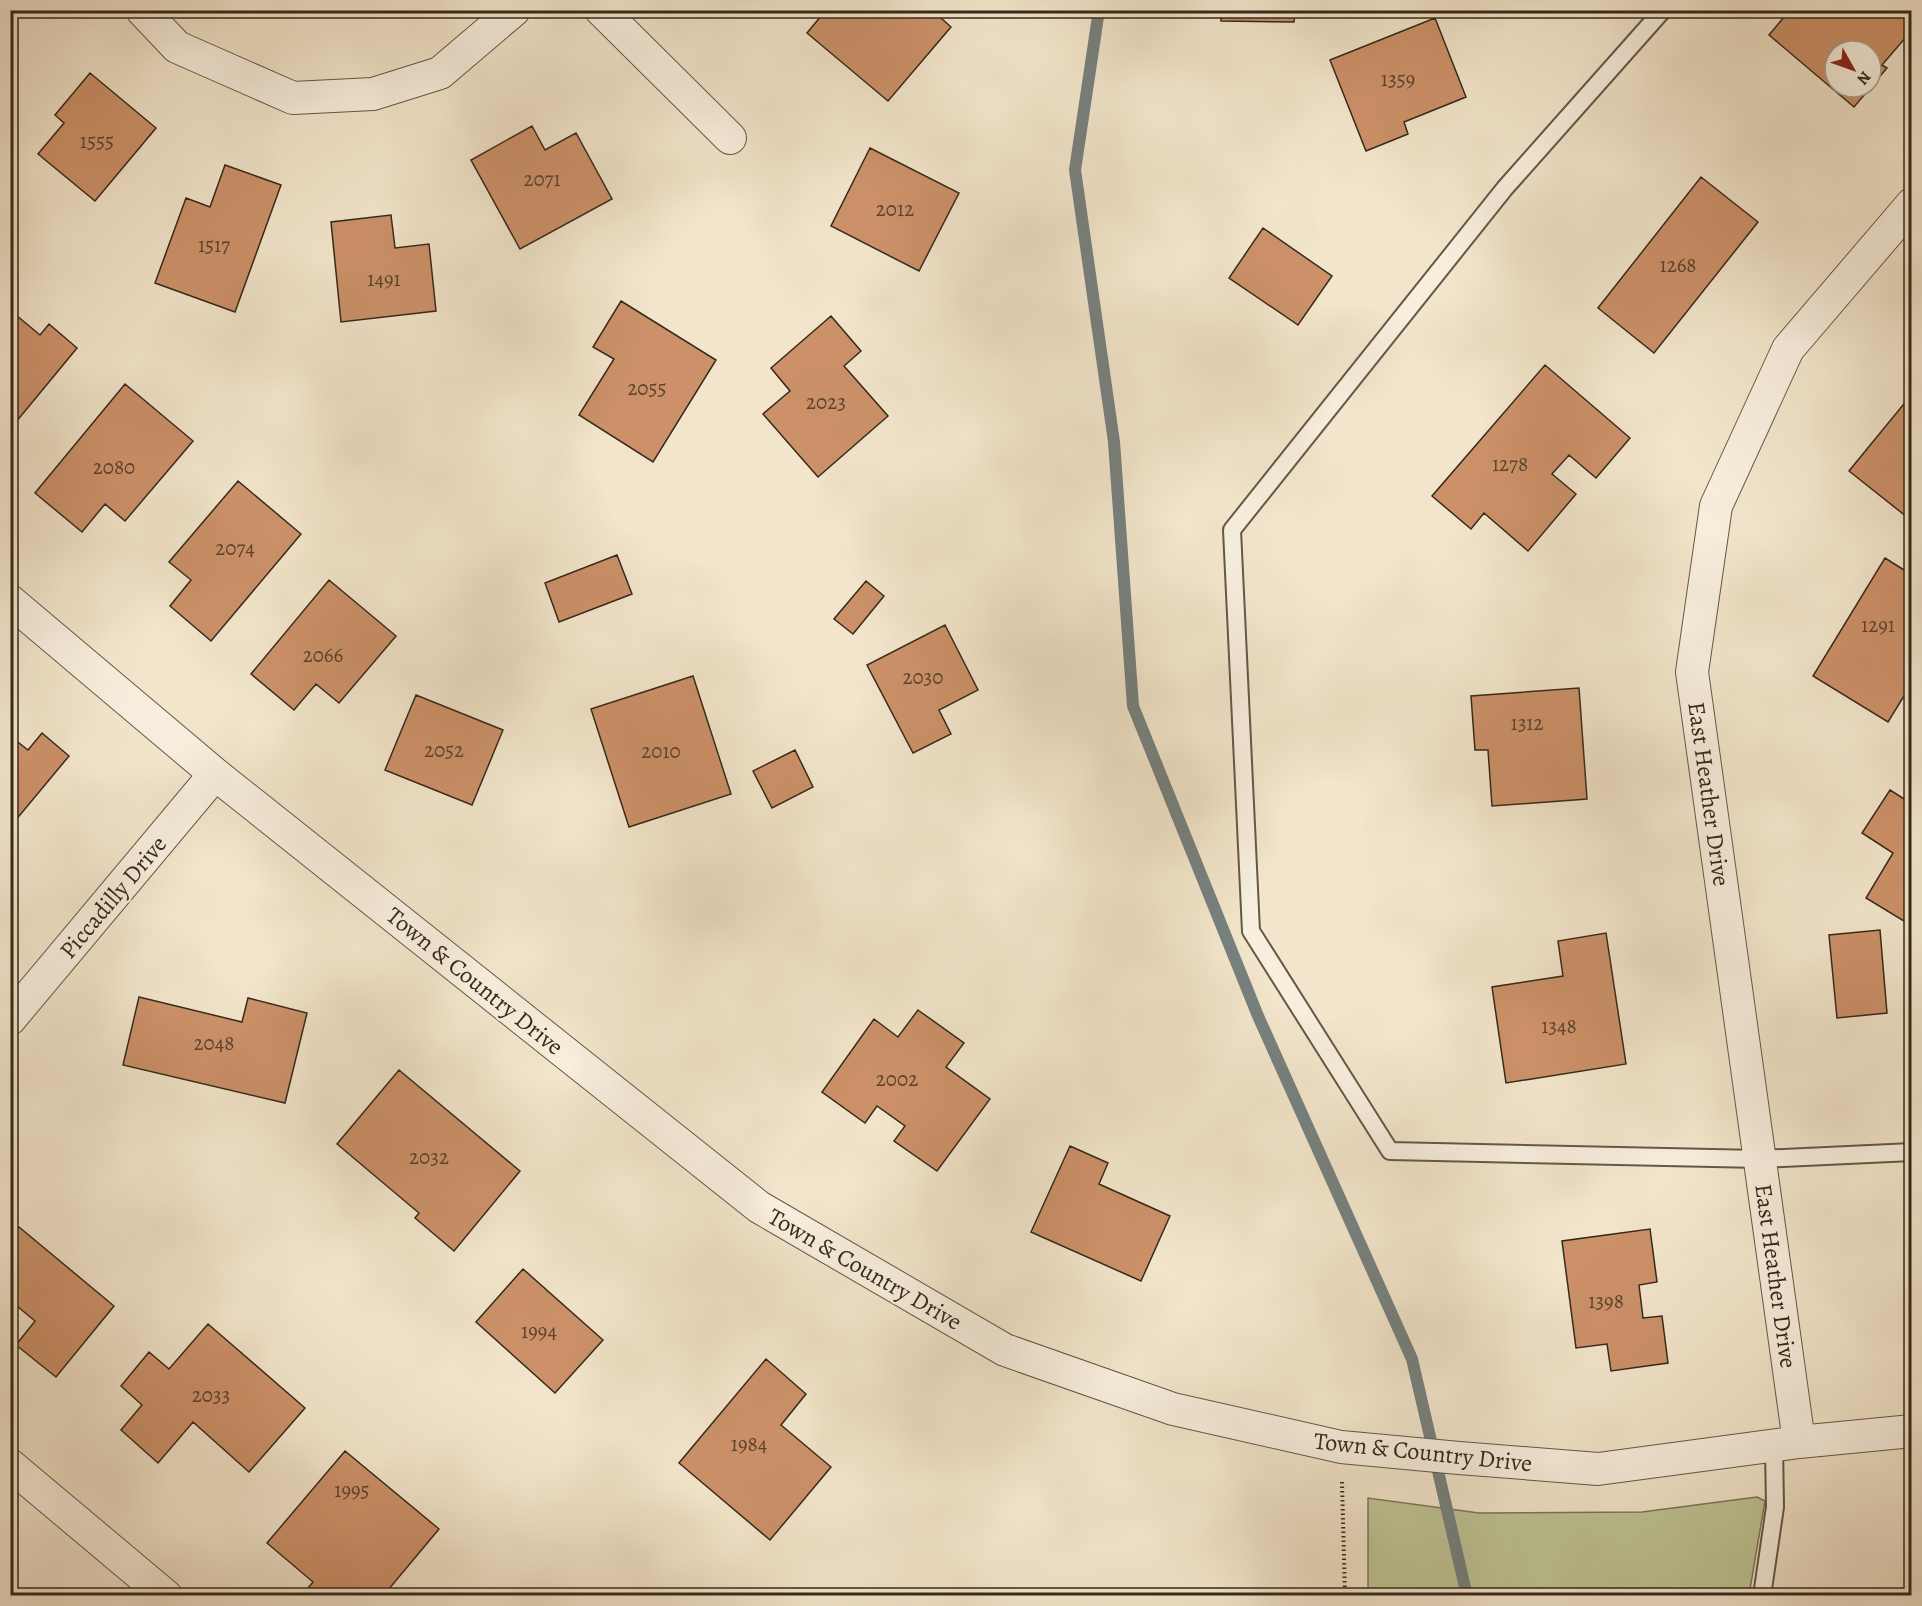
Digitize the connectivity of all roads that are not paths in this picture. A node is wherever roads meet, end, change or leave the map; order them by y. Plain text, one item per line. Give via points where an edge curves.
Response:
1 (142, 10) edge
2 (514, 10) edge
3 (601, 10) edge
4 (1664, 10) edge
5 (730, 138) dead end
6 (1911, 204) edge
7 (10, 601) edge
8 (215, 774) junction
9 (10, 1019) edge
10 (1911, 1152) edge
11 (1760, 1160) junction
12 (1911, 1431) edge
13 (1786, 1444) junction
14 (10, 1465) edge
15 (166, 1596) edge
16 (1762, 1596) edge

1 - 2 street via 177,47 293,98 373,94 440,73
3 - 5 street
4 - 11 lane via 1505,188 1232,530 1251,932 1390,1150
6 - 11 street, East Heather Drive via 1788,349 1716,506 1692,672
7 - 8 street, Town & Country Drive
8 - 9 street, Piccadilly Drive
8 - 13 street, Town & Country Drive via 759,1208 1005,1350 1173,1409 1341,1447 1598,1469
10 - 11 lane
11 - 13 street, East Heather Drive
12 - 13 street, Town & Country Drive
13 - 16 lane
14 - 15 street

